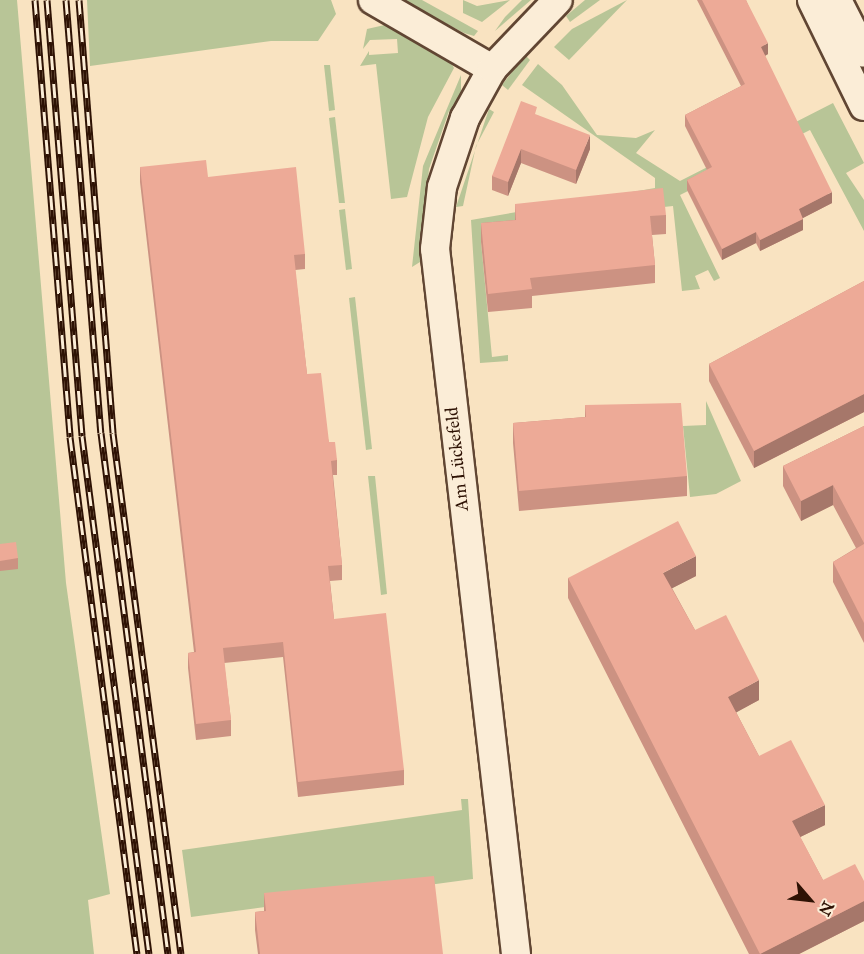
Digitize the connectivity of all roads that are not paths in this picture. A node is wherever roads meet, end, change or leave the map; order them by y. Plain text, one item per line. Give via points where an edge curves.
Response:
1 (373, 0) edge
2 (558, 0) edge
3 (812, 0) edge
4 (837, 0) edge
5 (864, 53) edge
6 (492, 69) junction
7 (864, 106) edge
8 (516, 954) edge

1 - 6 street
2 - 6 street, Am Lückefeld
3 - 7 street
4 - 5 street
6 - 8 street, Am Lückefeld via 450,157 435,249

